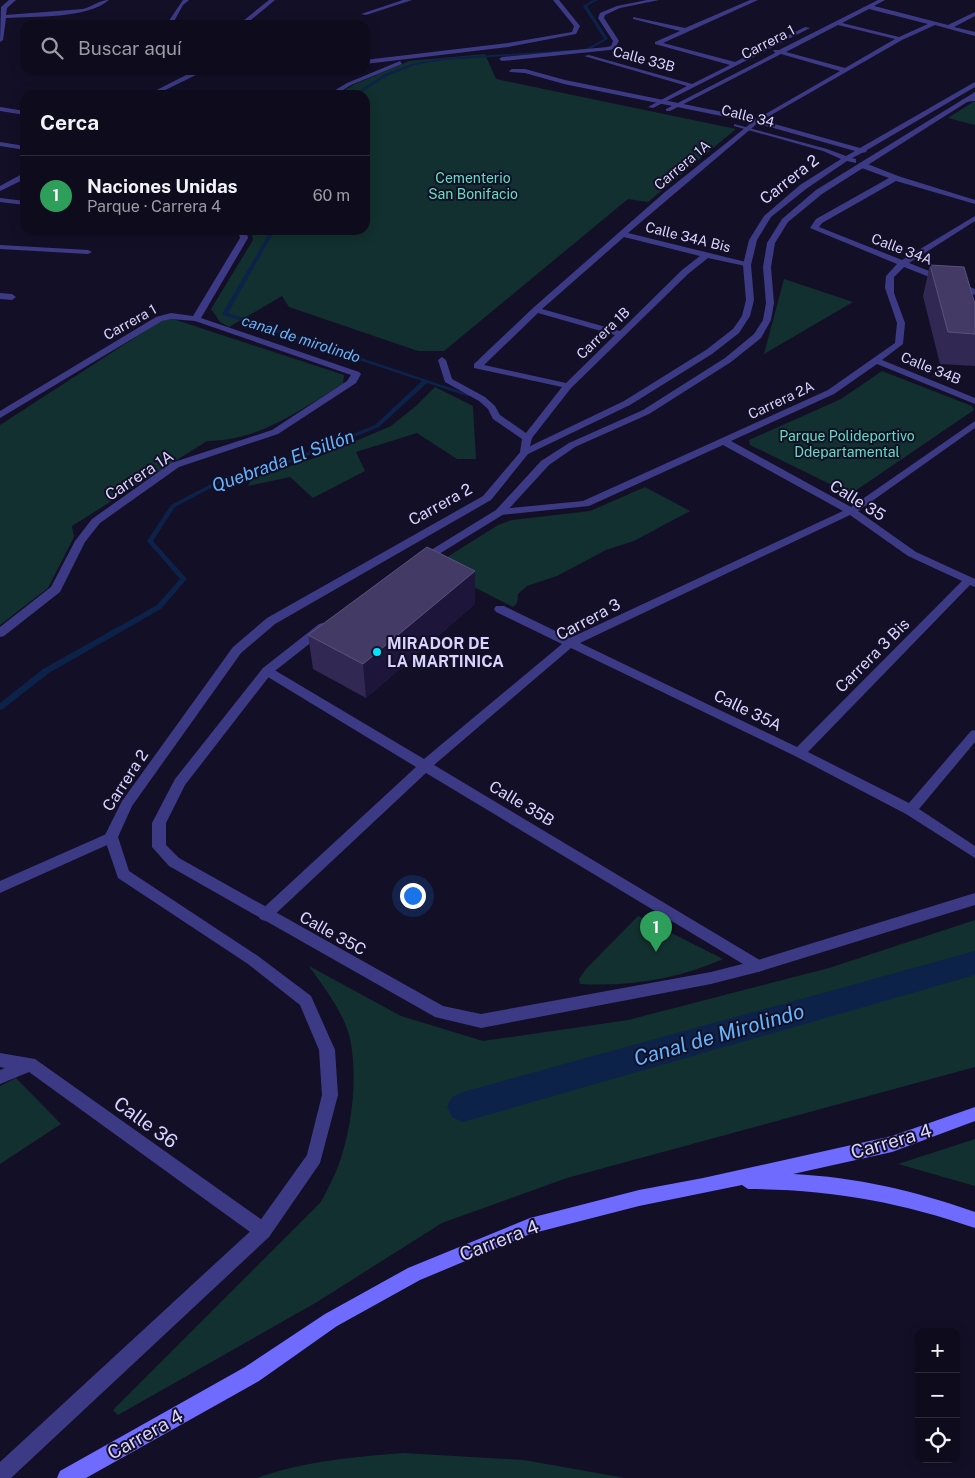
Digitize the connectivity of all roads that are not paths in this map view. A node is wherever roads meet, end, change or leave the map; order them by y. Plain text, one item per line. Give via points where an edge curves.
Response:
1 (13, 0) edge
2 (106, 0) edge
3 (186, 0) edge
4 (272, 0) edge
5 (409, 0) edge
6 (556, 0) edge
7 (656, 0) edge
8 (755, 0) edge
9 (882, 0) edge
10 (869, 7) junction
11 (364, 14) dead end
12 (975, 14) edge
13 (2, 17) edge
14 (635, 18) dead end
15 (171, 20) edge
16 (247, 20) edge
17 (836, 23) junction
18 (933, 24) junction
19 (810, 27) dead end
20 (949, 28) junction
21 (685, 30) junction
22 (975, 34) edge
23 (900, 39) junction
24 (0, 40) edge
25 (508, 45) junction
26 (766, 49) junction
27 (779, 52) junction
28 (500, 55) junction
29 (587, 56) dead end
30 (370, 61) edge
31 (735, 64) junction
32 (845, 70) junction
33 (512, 71) junction
34 (190, 75) edge
35 (975, 84) edge
36 (694, 86) junction
37 (160, 90) edge
38 (338, 90) edge
39 (975, 94) edge
40 (970, 100) edge
41 (660, 102) junction
42 (677, 106) junction
43 (651, 107) junction
44 (0, 109) edge
45 (668, 110) junction
46 (20, 112) edge
47 (708, 120) dead end
48 (757, 121) junction
49 (724, 123) dead end
50 (748, 128) junction
51 (0, 144) edge
52 (20, 147) edge
53 (861, 150) junction
54 (876, 155) junction
55 (847, 158) junction
56 (862, 165) junction
57 (896, 178) junction
58 (20, 179) edge
59 (0, 182) edge
60 (11, 184) junction
61 (0, 189) edge
62 (0, 200) edge
63 (20, 202) edge
64 (975, 202) edge
65 (975, 218) edge
66 (623, 234) junction
67 (242, 235) edge
68 (0, 247) edge
69 (88, 252) dead end
70 (706, 255) junction
71 (902, 264) junction
72 (747, 265) junction
73 (975, 292) edge
74 (0, 296) edge
75 (12, 297) dead end
76 (536, 310) junction
77 (196, 319) junction
78 (621, 334) junction
79 (442, 360) dead end
80 (877, 361) junction
81 (568, 386) junction
82 (975, 401) edge
83 (0, 415) edge
84 (975, 424) edge
85 (527, 438) junction
86 (725, 442) junction
87 (525, 452) junction
88 (851, 511) junction
89 (500, 512) junction
90 (415, 565) edge
91 (972, 581) edge
92 (500, 609) dead end
93 (330, 622) edge
94 (0, 633) edge
95 (570, 643) junction
96 (267, 670) junction
97 (975, 734) edge
98 (799, 753) junction
99 (426, 765) junction
100 (911, 810) junction
101 (111, 837) junction
102 (975, 853) edge
103 (0, 887) edge
104 (975, 898) edge
105 (266, 915) junction
106 (758, 966) junction
107 (0, 1060) edge
108 (30, 1064) junction
109 (0, 1077) edge
110 (975, 1114) edge
111 (715, 1182) junction
112 (975, 1220) edge
113 (263, 1231) junction
114 (0, 1475) edge
115 (67, 1478) edge

1 - 13 street via 4,7
2 - 13 street via 83,11
3 - 15 street
4 - 16 street
5 - 11 street
6 - 25 street via 576,26 574,33
7 - 28 street via 619,7 602,14 601,18 616,41 608,49
8 - 21 street
9 - 10 street, Carrera 1
10 - 17 street, Carrera 1
10 - 18 street
12 - 20 street
13 - 24 street
14 - 21 street
17 - 23 street
17 - 27 street, Carrera 1
18 - 20 street
18 - 23 street, Carrera 1A
19 - 26 street, Carrera 1
20 - 22 street
21 - 31 street via 657,43
23 - 32 street, Carrera 1A
25 - 28 street
25 - 30 street
26 - 27 street
26 - 31 street, Carrera 1
27 - 32 street
27 - 42 street, Carrera 1
28 - 33 street, Calle 34
28 - 38 street via 407,60
29 - 36 street, Calle 33B
31 - 36 street, Carrera 1
32 - 48 street, Carrera 1A
33 - 41 street, Calle 34 via 525,71
33 - 43 street, Calle 34 via 516,77
34 - 37 street
35 - 53 street, Carrera 2
36 - 41 street, Carrera 1
39 - 40 street, Carrera 2
40 - 54 street, Carrera 2
41 - 42 street, Calle 34
41 - 43 street, Carrera 1
42 - 45 street, Carrera 1
42 - 48 street, Calle 34
43 - 45 street, Calle 34
44 - 46 street
45 - 47 street, Calle 34
48 - 50 street, Carrera 1A
48 - 53 street, Calle 34
49 - 50 street, Calle 34
50 - 55 street, Calle 34
50 - 66 street, Carrera 1A
51 - 52 street
53 - 54 street, Calle 34
53 - 55 street, Carrera 2
54 - 56 street, Carrera 2
55 - 56 street, Calle 34
55 - 72 street, Carrera 2 via 803,187 768,216 753,240
56 - 57 street, Calle 34
56 - 89 street, Carrera 2 via 819,192 785,222 771,243 767,267 770,303 767,320 758,336 728,360 646,412 572,445 545,463
57 - 64 street, Calle 34
57 - 71 street, Calle 34A via 819,221 814,228
58 - 60 street
59 - 60 street
60 - 61 street
62 - 63 street
65 - 71 street, Carrera 2A
66 - 70 street, Calle 34A Bis
66 - 76 street, Carrera 1A
67 - 77 street
68 - 69 street
70 - 72 street, Calle 34A Bis
70 - 78 street, Carrera 1B
71 - 73 street, Calle 34A
71 - 80 street, Carrera 2A via 890,276 889,294 903,329 899,344
72 - 87 street, Carrera 2 via 750,300 746,316 736,331 709,352 627,403
74 - 75 street
76 - 78 street
76 - 81 street, Carrera 1A via 477,366
77 - 83 street, Carrera 1 via 171,316 159,319
77 - 94 street, Carrera 1A via 356,374 351,383 275,432 175,465 96,521 80,541 56,589
78 - 81 street, Carrera 1B
79 - 85 street via 448,380 482,399 496,417
80 - 82 street, Calle 34B
80 - 86 street, Carrera 2A via 831,392
81 - 85 street, Carrera 1B
84 - 88 street, Carrera 3
85 - 87 street
86 - 88 street, Calle 35
86 - 89 street, Carrera 2A via 585,504
87 - 101 street, Carrera 2 via 487,498 271,621 237,650 127,804
88 - 91 street, Calle 35 via 912,554
88 - 95 street, Carrera 3
89 - 90 street, Carrera 2
91 - 98 street, Carrera 3 Bis
92 - 95 street, Calle 35A
93 - 96 street
95 - 98 street, Calle 35A
95 - 99 street, Carrera 3
96 - 99 street, Calle 35B
96 - 105 street, Calle 35C via 180,782 159,823 159,847 174,862
97 - 100 street
98 - 100 street, Calle 35A
99 - 105 street, Carrera 3
99 - 106 street, Calle 35B
100 - 102 street, Calle 35A
101 - 103 street, Carrera 2
101 - 113 street via 123,874 253,960 306,1002 327,1050 330,1095 314,1158
104 - 106 street
105 - 106 street, Calle 35C via 440,1012 481,1021 711,978
107 - 108 street, Calle 36
108 - 109 street
108 - 113 street, Calle 36
110 - 111 main road, Carrera 4 via 892,1144
111 - 112 main road via 786,1180 859,1188 932,1205
111 - 115 main road, Carrera 4 via 530,1226 414,1274 332,1320 252,1374
113 - 114 street

